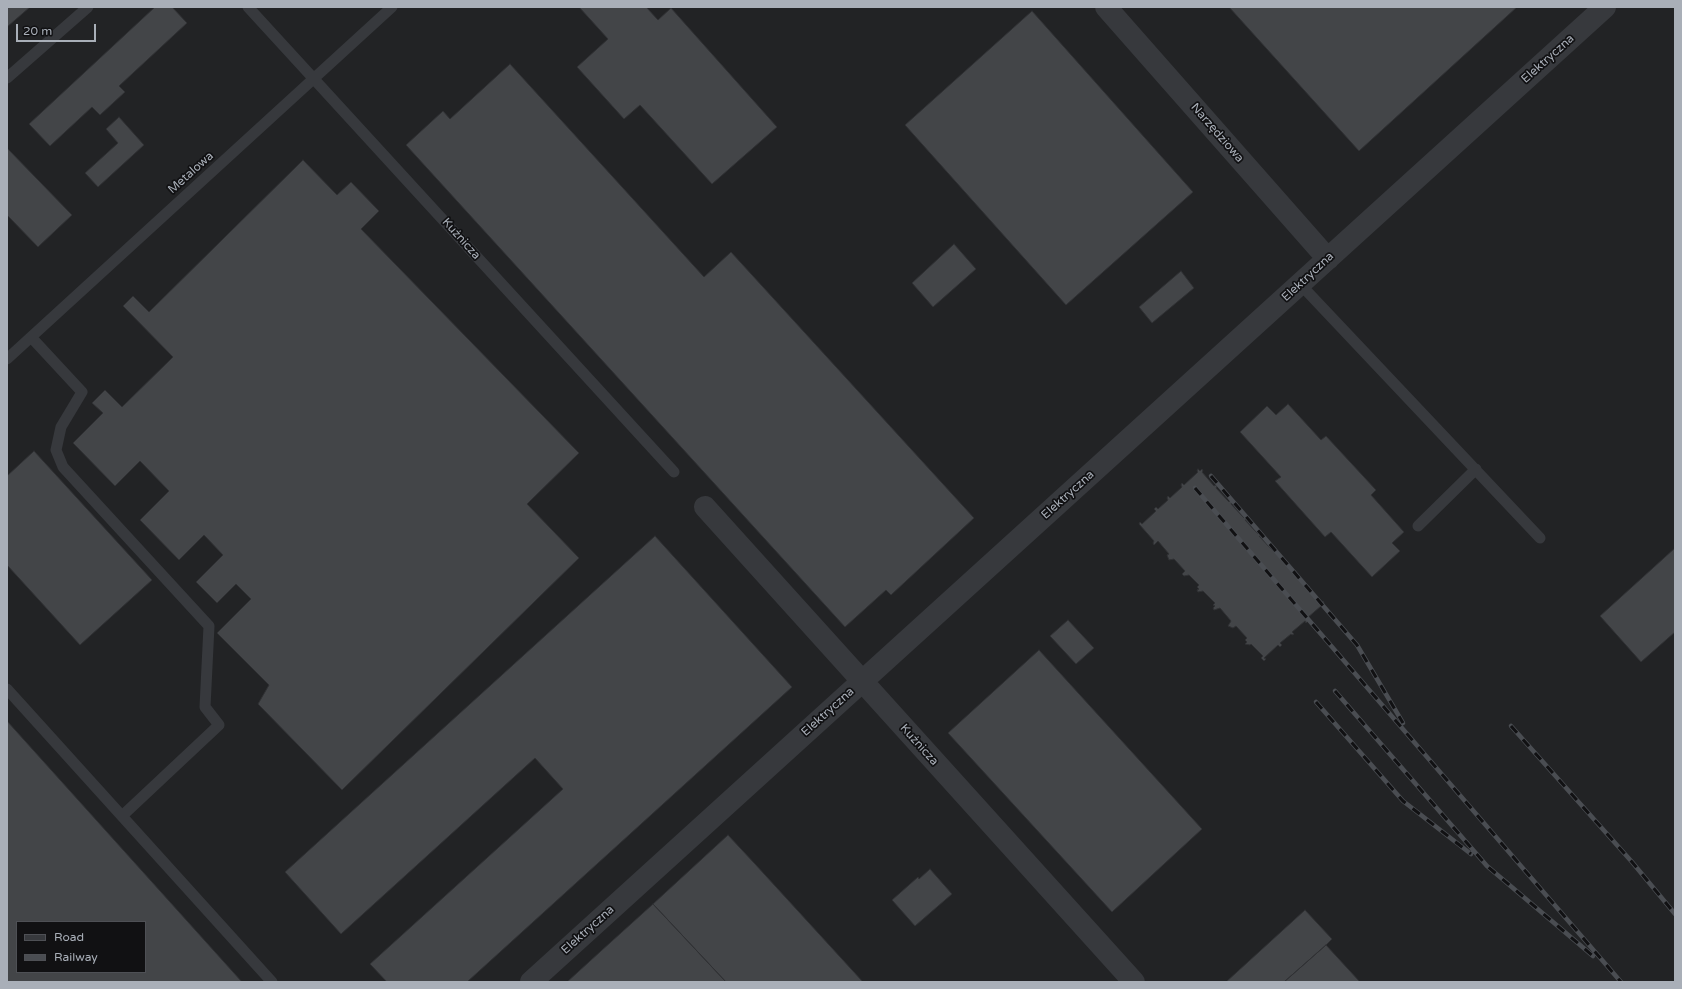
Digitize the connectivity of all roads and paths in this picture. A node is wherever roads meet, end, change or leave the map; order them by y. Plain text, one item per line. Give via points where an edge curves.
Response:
1 (88, 7) edge
2 (248, 7) edge
3 (392, 7) edge
4 (1106, 7) edge
5 (1605, 7) edge
6 (7, 78) edge
7 (314, 78) junction
8 (1328, 259) junction
9 (1301, 284) junction
10 (31, 337) junction
11 (7, 359) edge
12 (1476, 469) junction
13 (674, 472) dead end
14 (705, 507) dead end
15 (1418, 526) dead end
16 (1540, 538) dead end
17 (861, 681) junction
18 (7, 689) edge
19 (122, 816) junction
20 (272, 982) edge
21 (531, 982) edge
22 (1134, 982) edge

1 - 6 lane
2 - 7 lane, Kuźnicza
3 - 7 lane, Metalowa
4 - 8 street, Narzędziowa
5 - 8 street, Elektryczna
7 - 10 lane, Metalowa
7 - 13 lane, Kuźnicza
8 - 9 street, Elektryczna
9 - 12 lane
9 - 17 street, Elektryczna
10 - 11 lane, Metalowa
10 - 19 lane via 82,392 60,427 56,450 63,467 209,626 205,707 219,725
12 - 15 lane
12 - 16 lane
14 - 17 street, Kuźnicza
17 - 21 street, Elektryczna
17 - 22 street, Kuźnicza
18 - 19 lane
19 - 20 lane

